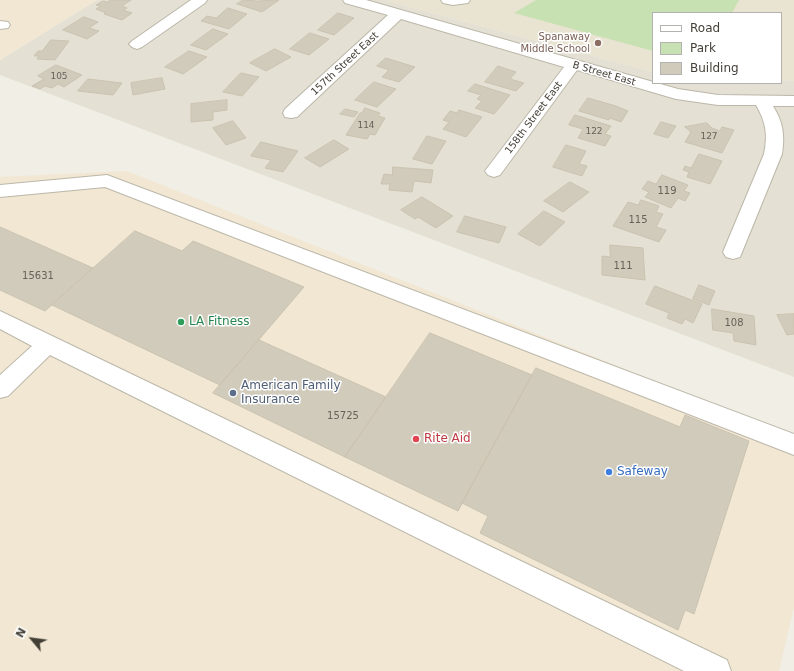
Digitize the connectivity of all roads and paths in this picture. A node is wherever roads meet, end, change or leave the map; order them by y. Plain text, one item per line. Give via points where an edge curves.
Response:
1 (200, 0) edge
2 (350, 0) edge
3 (448, 0) edge
4 (463, 0) edge
5 (400, 11) junction
6 (137, 44) dead end
7 (573, 65) junction
8 (762, 101) junction
9 (794, 101) edge
10 (291, 113) dead end
11 (494, 171) dead end
12 (0, 191) edge
13 (733, 252) dead end
14 (0, 319) edge
15 (48, 344) junction
16 (0, 389) edge
17 (794, 445) edge
18 (716, 671) edge

1 - 6 street
2 - 5 street, B Street East
3 - 4 street
5 - 7 street, B Street East
5 - 10 street, 157th Street East
7 - 8 street, B Street East via 676,94 718,100
7 - 11 street, 158th Street East
8 - 9 street, B Street East
8 - 13 street via 776,128 776,140
12 - 17 street via 107,181
14 - 15 street
15 - 16 street
15 - 18 street

